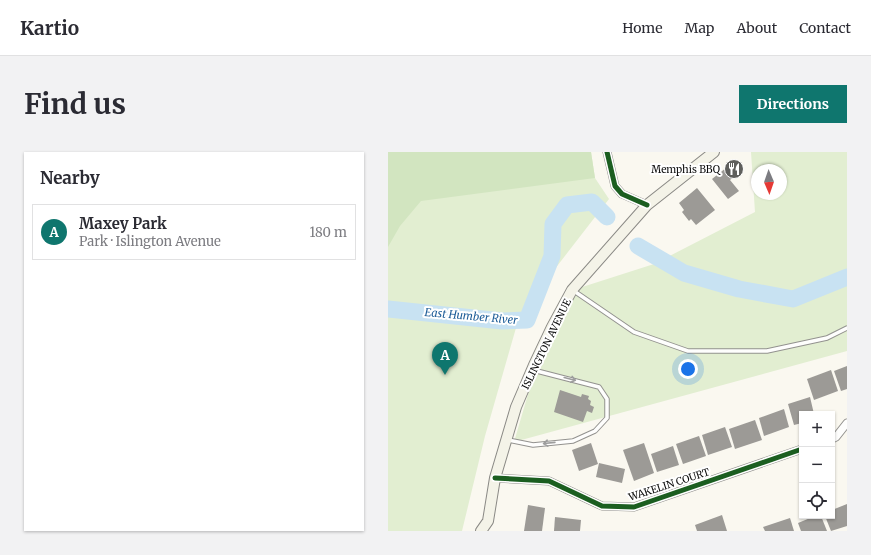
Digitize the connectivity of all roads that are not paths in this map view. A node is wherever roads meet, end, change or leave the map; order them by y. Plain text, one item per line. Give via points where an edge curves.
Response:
1 (607, 152) edge
2 (714, 152) edge
3 (647, 205) junction
4 (572, 290) junction
5 (847, 328) edge
6 (532, 369) junction
7 (847, 423) edge
8 (835, 437) edge
9 (506, 440) junction
10 (799, 450) edge
11 (495, 478) junction
12 (488, 521) junction
13 (482, 531) edge
14 (491, 531) edge

1 - 3 street via 615,186 622,194
2 - 3 main road, ISLINGTON AVENUE
3 - 4 main road, ISLINGTON AVENUE
4 - 5 lane via 634,332 688,351 767,351 827,338
4 - 6 main road, ISLINGTON AVENUE
6 - 9 main road, ISLINGTON AVENUE
6 -> 9 lane via 599,387 607,399 607,418 595,431 573,441 533,445
7 - 8 street
9 - 11 main road, ISLINGTON AVENUE
10 - 11 street, WAKELIN COURT via 634,507 602,506 549,481
11 - 12 main road, ISLINGTON AVENUE
12 - 13 main road, ISLINGTON AVENUE
12 - 14 main road, ISLINGTON AVENUE

